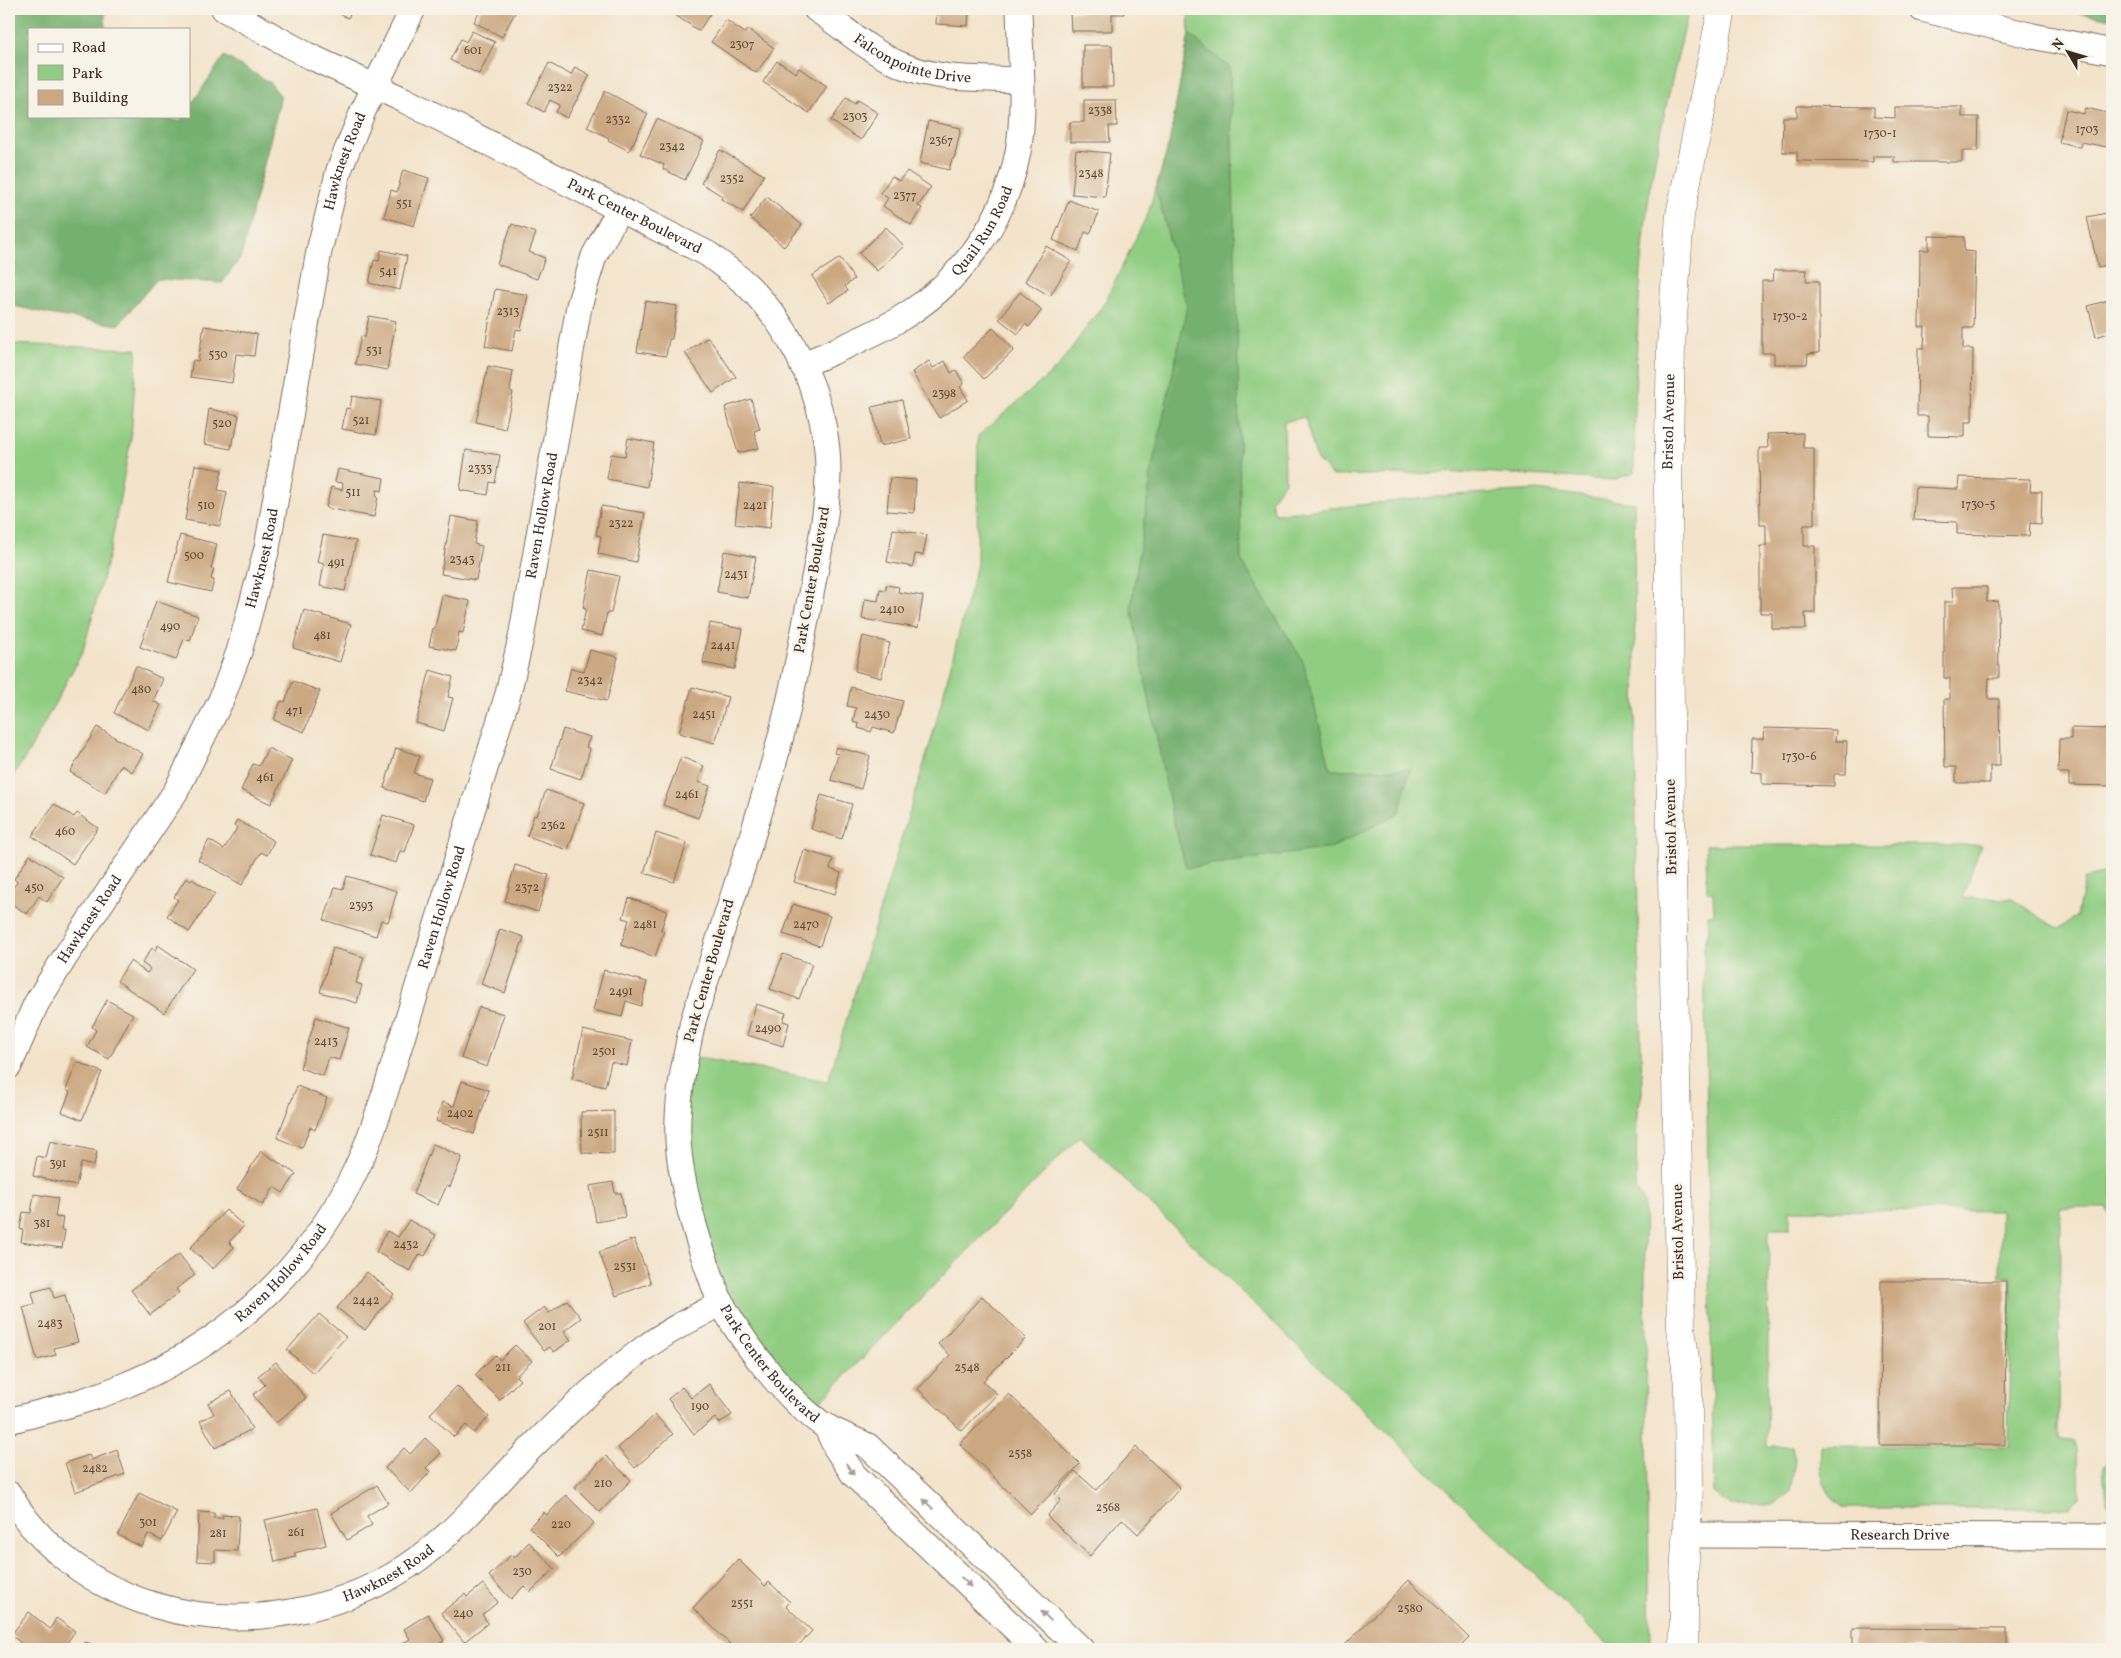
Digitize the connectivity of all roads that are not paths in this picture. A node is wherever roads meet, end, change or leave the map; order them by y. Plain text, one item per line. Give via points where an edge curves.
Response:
1 (224, 9) edge
2 (413, 9) edge
3 (816, 9) edge
4 (1020, 9) edge
5 (1722, 9) edge
6 (1922, 9) edge
7 (2112, 52) edge
8 (1021, 80) junction
9 (374, 86) junction
10 (618, 210) junction
11 (802, 365) junction
12 (9, 1066) edge
13 (722, 1304) junction
14 (9, 1421) edge
15 (826, 1426) junction
16 (9, 1494) edge
17 (1686, 1535) junction
18 (2112, 1536) edge
19 (1036, 1649) edge
20 (1082, 1649) edge
21 (1684, 1649) edge

1 - 9 street, Park Center Boulevard via 307,55
2 - 9 street, Hawknest Road
3 - 8 street, Falconpointe Drive via 879,54 916,70 953,77
4 - 8 street, Quail Run Road
5 - 17 street, Bristol Avenue via 1680,215 1670,347 1668,496 1672,834 1681,1327 1688,1385
6 - 7 street
8 - 11 street, Quail Run Road via 1018,153 995,217 968,260 935,295 898,321
9 - 10 street, Park Center Boulevard
9 - 12 street, Hawknest Road via 340,170 329,208 267,548 240,652 218,708 176,790 64,956 36,1004
10 - 11 street, Park Center Boulevard via 708,254 747,285 778,321
10 - 14 street, Raven Hollow Road via 594,256 579,306 508,694 385,1094 363,1154 337,1204 311,1244 278,1284 241,1317 167,1367 128,1385
11 - 13 street, Park Center Boulevard via 824,430 827,504 782,732 693,1021 678,1118 687,1200
13 - 15 street, Park Center Boulevard via 774,1379
13 - 16 street, Hawknest Road via 683,1323 644,1348 588,1395 422,1556 392,1577 329,1603 266,1616 234,1616 167,1609 140,1601 111,1589 59,1554 34,1528
15 -> 19 street, Park Center Boulevard via 854,1475
20 -> 15 street, Park Center Boulevard via 868,1446
17 - 18 street, Research Drive
17 - 21 street, Bristol Avenue

